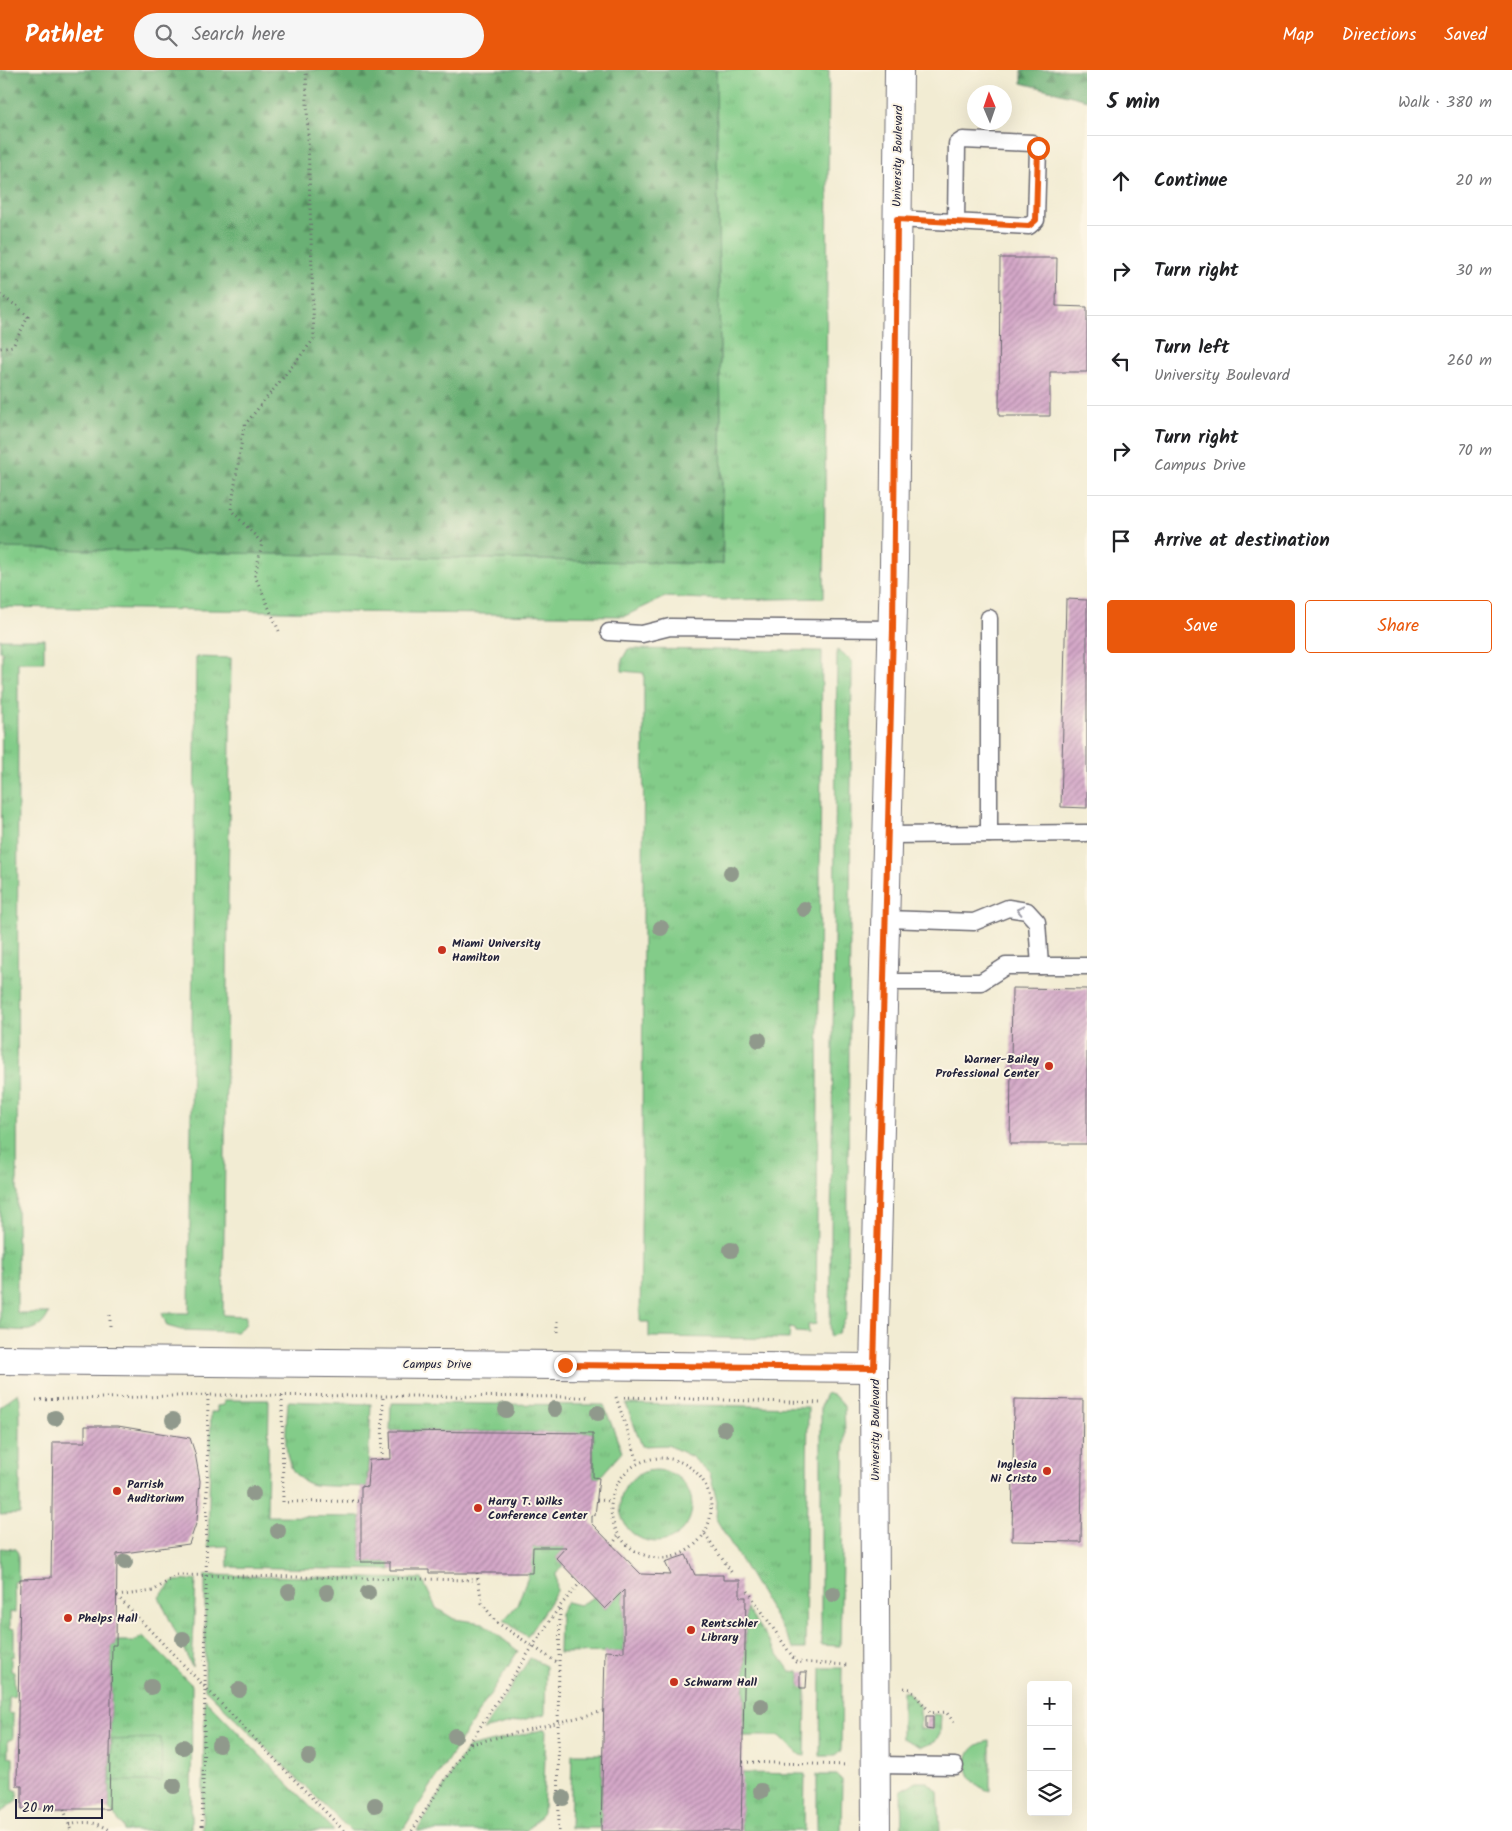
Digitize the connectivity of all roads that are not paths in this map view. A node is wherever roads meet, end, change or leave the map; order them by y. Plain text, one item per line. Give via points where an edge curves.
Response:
1 (899, 70) edge
2 (897, 219) junction
3 (956, 222) junction
4 (990, 618) dead end
5 (893, 629) junction
6 (609, 632) dead end
7 (1087, 833) edge
8 (990, 834) junction
9 (888, 835) junction
10 (886, 919) junction
11 (1040, 966) junction
12 (1087, 966) edge
13 (884, 982) junction
14 (0, 1360) edge
15 (874, 1368) junction
16 (876, 1765) junction
17 (955, 1766) dead end
18 (876, 1831) edge

1 - 2 street, University Boulevard
2 - 3 lane
2 - 5 street, University Boulevard
3 - 3 lane via 1029,226 1036,220 1038,148 1032,143 963,140 958,144
4 - 8 lane
5 - 6 lane via 670,627 642,634
5 - 9 street, University Boulevard
7 - 8 lane
8 - 9 lane
9 - 10 street, University Boulevard
11 -> 10 lane via 1037,922 1027,911 1008,908 974,922
10 - 13 street, University Boulevard
11 - 12 lane
11 - 13 lane via 1006,966 981,982
13 - 15 street, University Boulevard
14 - 15 street, Campus Drive
15 - 16 street, University Boulevard
16 - 17 lane
16 - 18 street, University Boulevard

